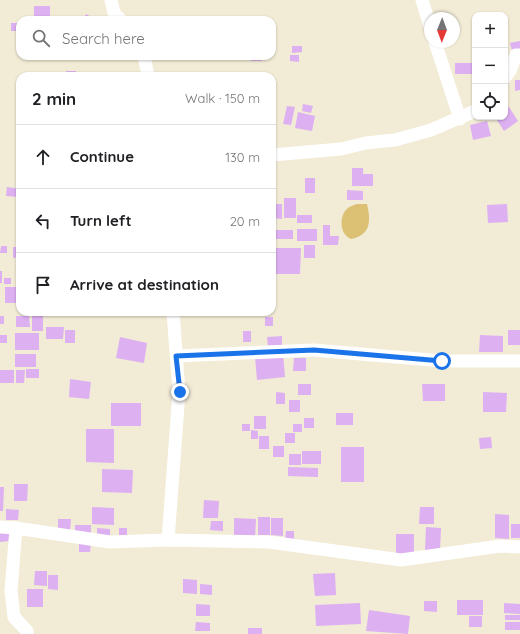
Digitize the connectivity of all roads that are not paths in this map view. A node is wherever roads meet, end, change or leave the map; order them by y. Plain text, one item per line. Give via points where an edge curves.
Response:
1 (110, 0) edge
2 (422, 0) edge
3 (426, 12) edge
4 (117, 16) edge
5 (437, 48) edge
6 (520, 55) edge
7 (145, 60) edge
8 (147, 72) edge
9 (508, 73) edge
10 (472, 113) edge
11 (460, 119) junction
12 (276, 155) edge
13 (173, 316) edge
14 (176, 356) junction
15 (520, 361) edge
16 (0, 527) edge
17 (16, 528) junction
18 (168, 540) junction
19 (520, 547) edge
20 (27, 634) edge

1 - 4 street
2 - 3 street
5 - 11 street
6 - 9 street via 516,55
7 - 8 street
10 - 11 street
11 - 12 street via 396,140 341,149
13 - 14 street
14 - 15 street via 314,350 442,361
14 - 18 street via 180,392
16 - 17 street
17 - 18 street via 110,542
17 - 20 street via 11,591 14,617
18 - 19 street via 269,542 401,560 500,546

